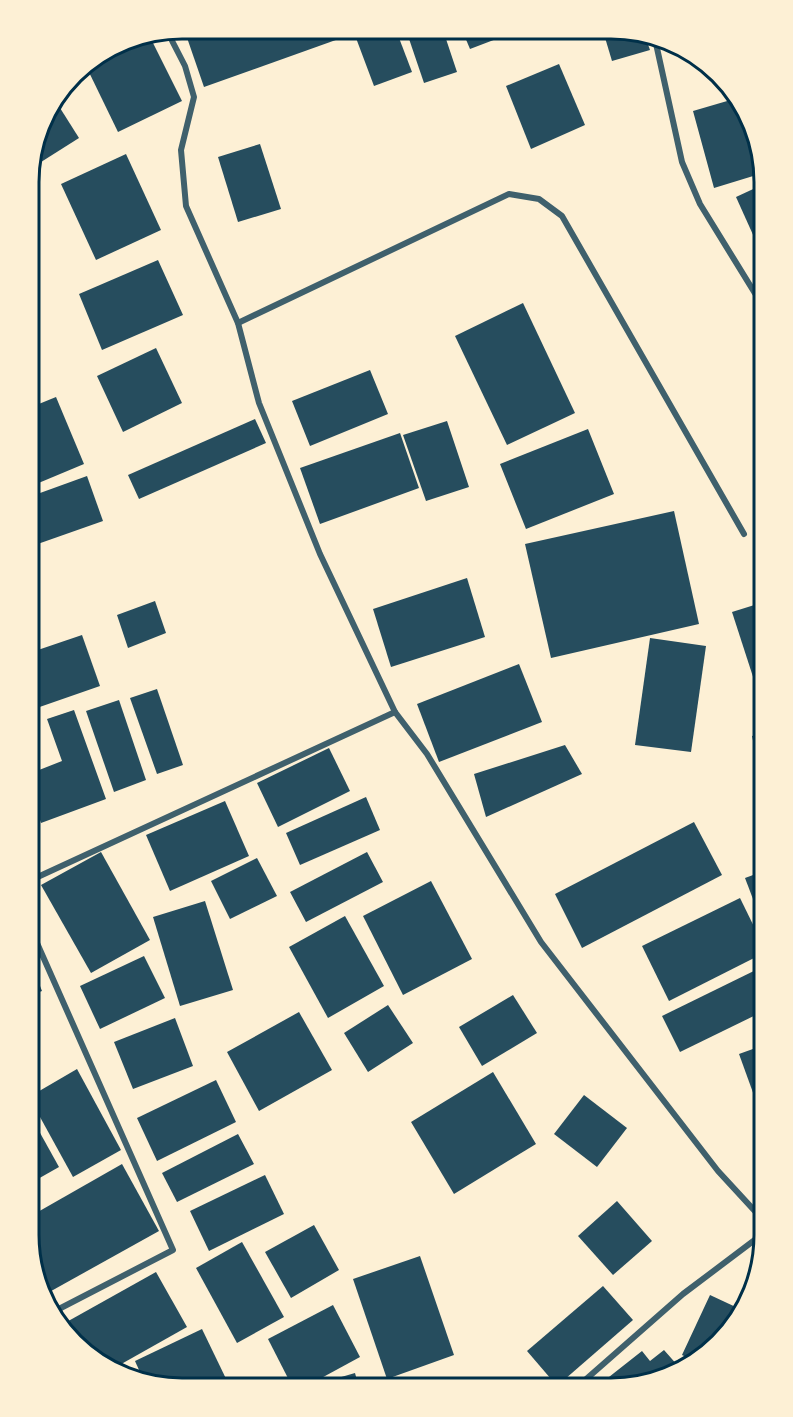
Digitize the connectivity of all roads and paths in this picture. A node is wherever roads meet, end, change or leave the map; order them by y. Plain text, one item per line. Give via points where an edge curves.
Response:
1 (171, 39) edge
2 (657, 47) edge
3 (754, 292) edge
4 (238, 323) junction
5 (744, 534) dead end
6 (395, 712) junction
7 (39, 876) edge
8 (39, 948) edge
9 (754, 1210) edge
10 (754, 1241) edge
11 (60, 1308) edge
12 (587, 1378) edge

1 - 4 street via 194,97 181,150 186,206
2 - 3 street via 682,162 700,204
4 - 5 street via 509,194 539,199 562,216
4 - 6 street via 260,403 320,554
6 - 7 street
6 - 9 street via 428,754 541,942 718,1171
8 - 11 street via 173,1250
10 - 12 street via 683,1294

